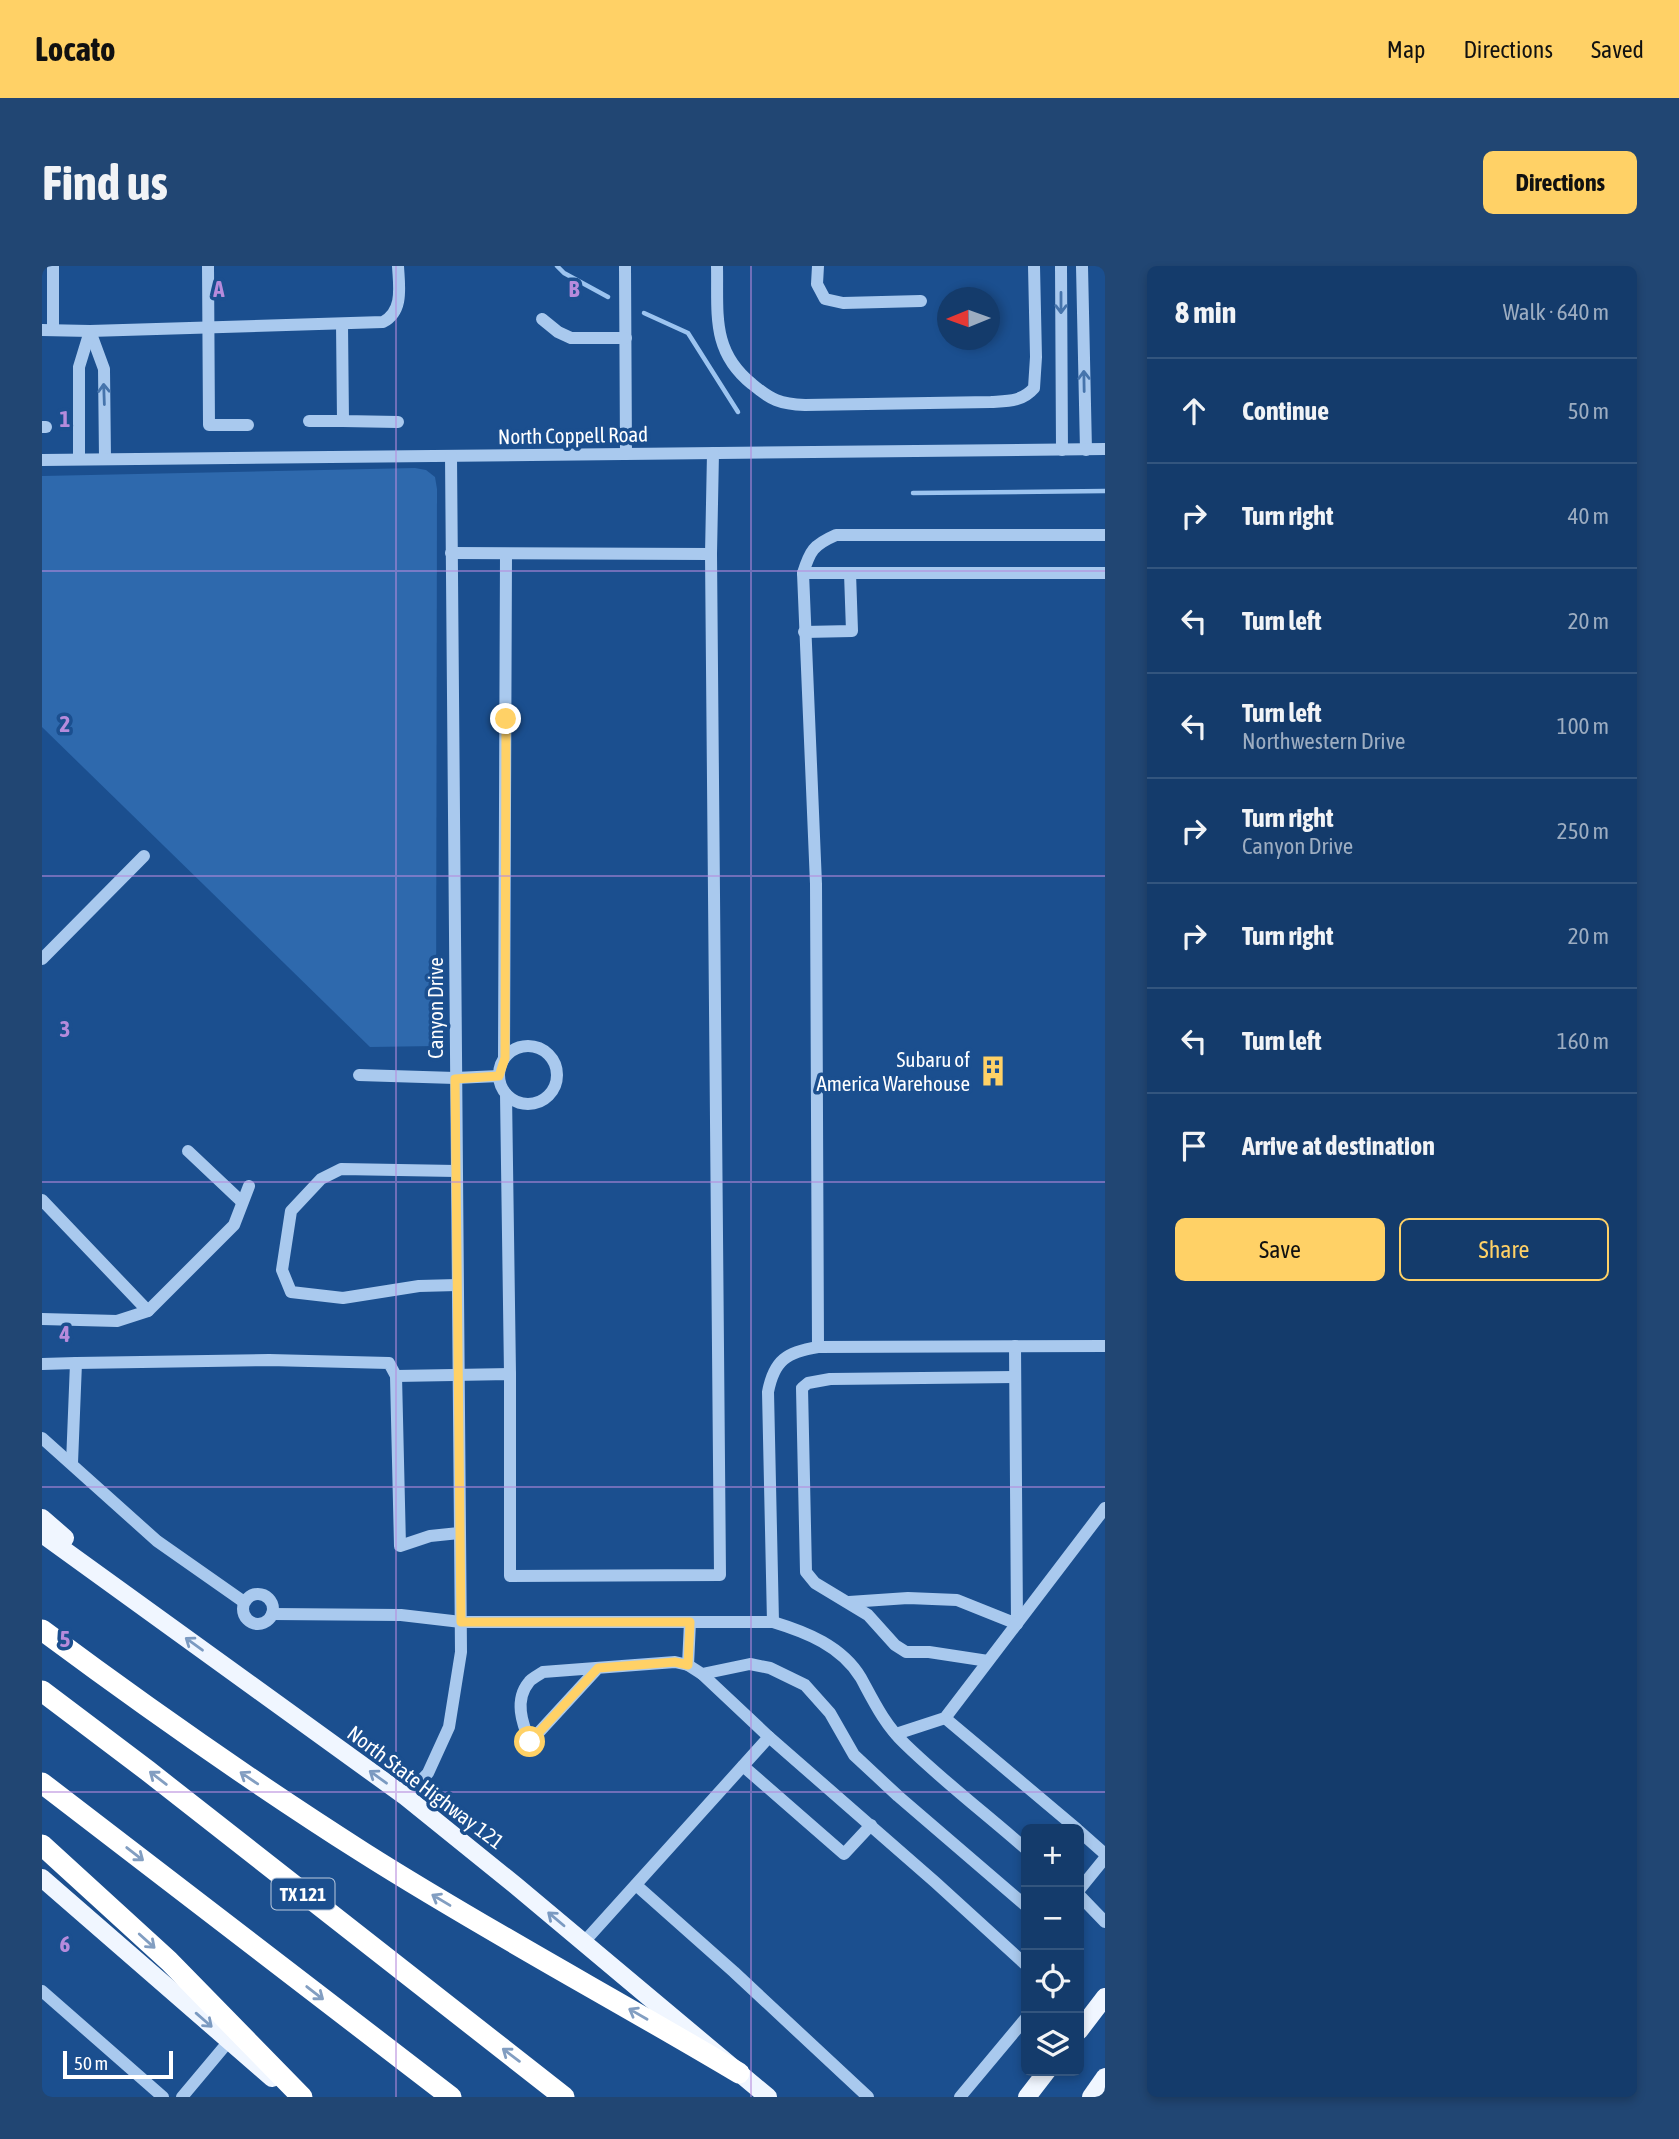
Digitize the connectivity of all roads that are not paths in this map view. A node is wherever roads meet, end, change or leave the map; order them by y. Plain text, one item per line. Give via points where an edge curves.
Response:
1 (53, 266) edge
2 (208, 266) edge
3 (398, 266) edge
4 (625, 266) edge
5 (717, 266) edge
6 (818, 266) edge
7 (1034, 266) edge
8 (1060, 266) edge
9 (1082, 266) edge
10 (920, 301) dead end
11 (542, 319) dead end
12 (342, 324) junction
13 (207, 327) junction
14 (47, 330) edge
15 (90, 331) junction
16 (626, 338) junction
17 (309, 421) dead end
18 (343, 421) junction
19 (398, 422) dead end
20 (248, 425) dead end
21 (1105, 449) edge
22 (1062, 450) junction
23 (1086, 450) junction
24 (713, 453) junction
25 (626, 454) junction
26 (452, 456) junction
27 (79, 459) junction
28 (106, 459) junction
29 (42, 460) edge
30 (1105, 535) edge
31 (452, 553) junction
32 (506, 554) junction
33 (711, 554) junction
34 (803, 573) junction
35 (850, 573) junction
36 (1105, 573) edge
37 (804, 632) junction
38 (144, 856) dead end
39 (42, 959) edge
40 (505, 1058) junction
41 (359, 1074) dead end
42 (499, 1076) junction
43 (455, 1079) junction
44 (506, 1094) junction
45 (188, 1151) dead end
46 (456, 1171) junction
47 (249, 1186) dead end
48 (42, 1200) edge
49 (242, 1202) junction
50 (457, 1285) junction
51 (148, 1311) junction
52 (42, 1319) edge
53 (1015, 1346) junction
54 (1105, 1346) edge
55 (818, 1347) junction
56 (76, 1363) junction
57 (42, 1364) edge
58 (510, 1374) junction
59 (396, 1376) junction
60 (458, 1376) junction
61 (1016, 1377) junction
62 (42, 1438) edge
63 (72, 1463) junction
64 (1105, 1508) edge
65 (42, 1518) edge
66 (460, 1533) junction
67 (42, 1534) edge
68 (244, 1602) junction
69 (849, 1602) junction
70 (150, 1612) junction
71 (272, 1614) junction
72 (461, 1622) junction
73 (690, 1622) junction
74 (773, 1622) junction
75 (1017, 1624) junction
76 (42, 1630) edge
77 (988, 1661) junction
78 (688, 1665) junction
79 (598, 1668) junction
80 (702, 1674) junction
81 (42, 1692) edge
82 (945, 1718) junction
83 (896, 1734) junction
84 (769, 1737) junction
85 (743, 1766) junction
86 (42, 1783) edge
87 (406, 1797) junction
88 (1071, 1824) edge
89 (871, 1825) junction
90 (1084, 1836) edge
91 (42, 1845) edge
92 (1021, 1845) edge
93 (1105, 1856) edge
94 (42, 1878) edge
95 (636, 1885) junction
96 (1083, 1887) edge
97 (1084, 1898) edge
98 (1021, 1902) edge
99 (1105, 1922) edge
100 (584, 1942) junction
101 (1021, 1960) edge
102 (42, 1991) edge
103 (1105, 1997) edge
104 (1021, 2024) edge
105 (1084, 2024) edge
106 (229, 2041) junction
107 (739, 2073) junction
108 (1043, 2076) edge
109 (964, 2096) edge
110 (163, 2097) edge
111 (181, 2097) edge
112 (293, 2097) edge
113 (302, 2097) edge
114 (451, 2097) edge
115 (564, 2097) edge
116 (768, 2097) edge
117 (868, 2097) edge
118 (1027, 2097) edge

1 - 14 street
2 - 13 street
3 - 12 street via 399,302 390,318
4 - 16 street
5 - 7 street via 720,338 729,360 768,397 805,405 991,402 1023,397 1034,388
6 - 10 street via 817,284 825,299 842,303
8 -> 22 street
23 -> 9 street
11 - 16 street via 571,338
12 - 13 street
12 - 18 street
13 - 15 street
13 - 20 street via 209,425
14 - 15 street
15 - 27 street via 79,367
28 -> 15 street via 104,369
16 - 25 street
17 - 18 street
18 - 19 street
21 - 23 street, North Coppell Road
22 - 23 street, North Coppell Road
22 - 24 street, North Coppell Road
24 - 25 street, North Coppell Road
24 - 33 street
25 - 26 street, North Coppell Road
26 - 28 street, North Coppell Road
26 - 31 street, Canyon Drive
27 - 28 street, North Coppell Road
27 - 29 street, North Coppell Road
30 - 34 street via 836,535 818,542
31 - 32 street
31 - 43 street, Canyon Drive
32 - 33 street
32 - 40 street
33 - 58 street via 720,1575 510,1576
34 - 35 street
34 - 37 street
35 - 36 street
35 - 37 street via 852,631
37 - 55 street via 816,884
38 - 39 street
40 - 42 street
40 - 44 street via 520,1047 538,1048 552,1060 557,1077 541,1101 522,1103
41 - 43 street
42 - 43 street
42 - 44 street
43 - 46 street, Canyon Drive
44 - 58 street
45 - 49 street
46 - 50 street, Canyon Drive
46 - 50 street via 341,1169 321,1179 291,1211 282,1270 291,1292 343,1298
47 - 49 street
48 - 51 street
49 - 51 street via 234,1225
50 - 60 street, Canyon Drive
51 - 52 street via 117,1321
53 - 54 street
53 - 55 street
53 - 61 street
55 - 74 street via 796,1350 785,1359 771,1378 768,1392
56 - 57 street
56 - 59 street via 389,1363
56 - 63 street
58 - 60 street
59 - 60 street
59 - 66 street via 400,1546
60 - 66 street, Canyon Drive
61 - 69 street via 830,1379 802,1388 806,1572 815,1583
61 - 75 street
62 - 63 street
63 - 68 street via 157,1541
64 - 75 street
65 - 70 main road
66 - 72 street, Canyon Drive
67 - 70 main road, North State Highway 121
68 - 71 street via 252,1594 263,1594 272,1602
68 - 71 street via 242,1613 253,1624 264,1623
69 - 75 street via 957,1600
69 - 77 street via 906,1652
87 -> 70 main road, North State Highway 121
71 - 72 street via 401,1615
72 - 73 street
72 - 87 street, Canyon Drive via 449,1727 428,1773
73 - 74 street
73 - 78 street
74 - 83 street via 823,1641 848,1660
75 - 77 street
107 -> 76 highway via 365,1854 130,1696
77 - 82 street
78 - 79 street
78 - 80 street
79 - 79 street via 543,1672 529,1682 520,1714 530,1742
80 - 84 street
80 - 98 street via 750,1664 805,1685 830,1713 854,1755
115 -> 81 highway, TX 121
82 - 83 street
82 - 88 street
83 - 92 street
84 - 85 street
84 - 89 street
85 - 89 street via 844,1854
85 - 95 street
86 -> 114 highway
100 -> 87 main road, North State Highway 121
89 - 101 street
90 - 93 street
91 -> 113 highway via 169,1961
93 - 96 street
94 -> 106 main road
95 - 100 street
95 - 117 street
97 - 99 street
100 - 107 main road, North State Highway 121
102 - 110 street
103 - 105 main road
104 - 109 street
106 - 111 street
106 - 112 main road
107 - 116 main road, North State Highway 121
108 - 118 main road

